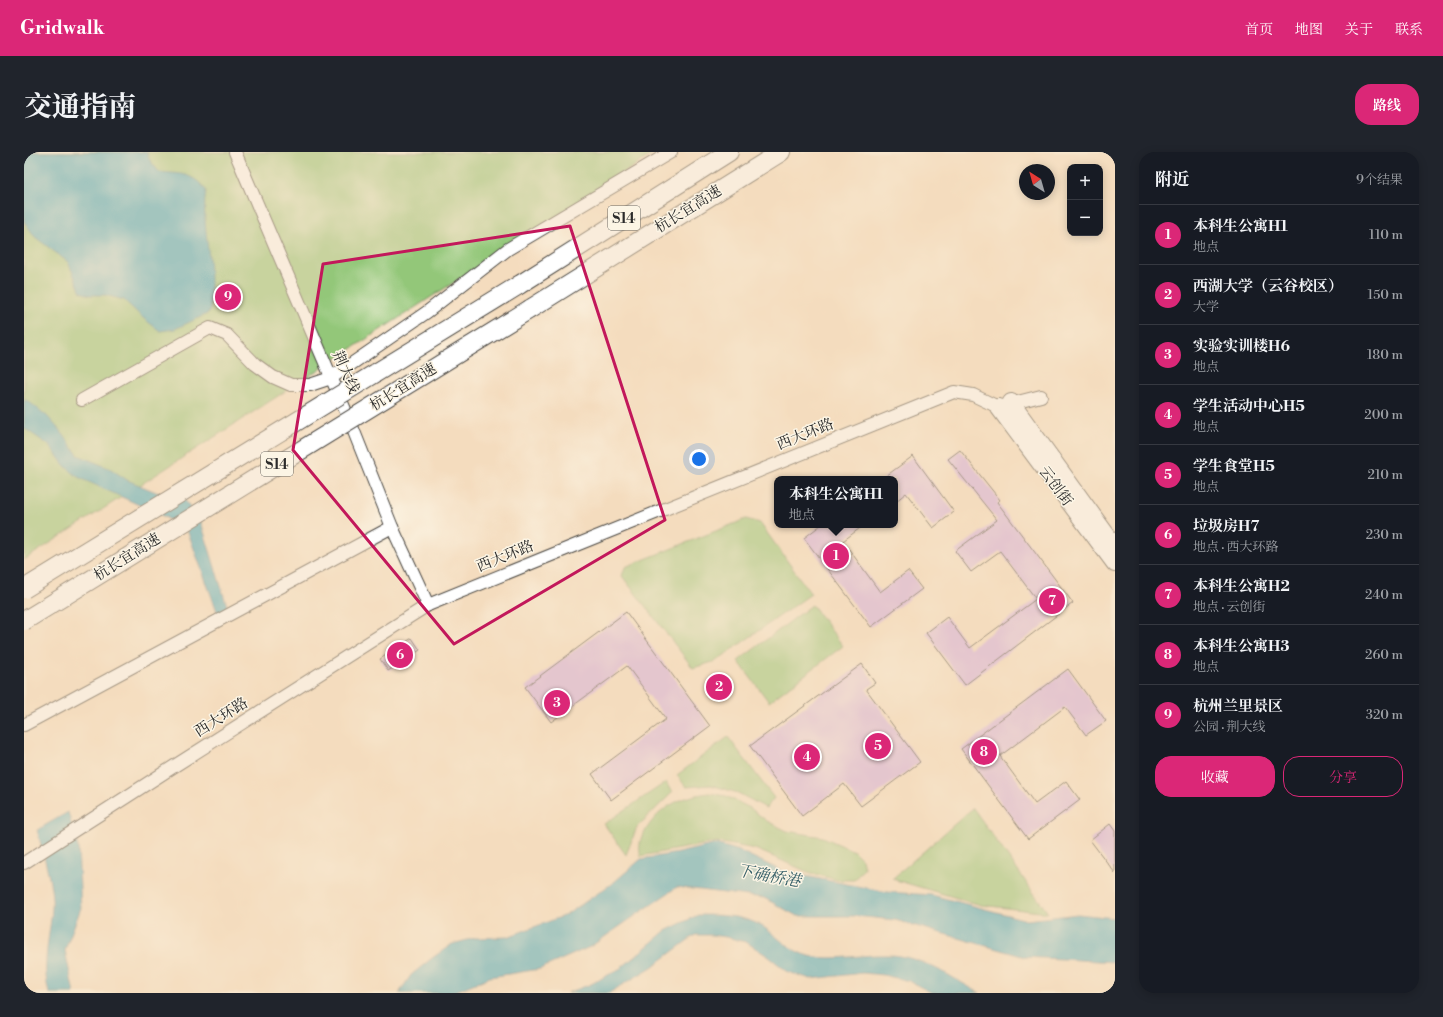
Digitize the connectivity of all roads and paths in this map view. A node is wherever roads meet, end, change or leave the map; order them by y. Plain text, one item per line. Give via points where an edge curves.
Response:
1 (235, 152) edge
2 (672, 152) edge
3 (729, 152) edge
4 (781, 152) edge
5 (790, 152) edge
6 (697, 203) junction
7 (331, 378) junction
8 (1041, 396) dead end
9 (82, 400) dead end
10 (1004, 404) junction
11 (392, 527) junction
12 (1115, 546) edge
13 (1115, 564) edge
14 (24, 589) edge
15 (428, 605) junction
16 (24, 621) edge
17 (24, 725) edge
18 (24, 863) edge

1 - 7 street, 荆大线
2 - 7 street via 508,249 427,312
3 - 14 highway, 杭长宜高速 / S14, bridge via 519,285
4 - 6 highway, 杭长宜高速 / S14
5 - 6 highway
6 - 16 highway, 杭长宜高速 / S14, bridge
7 - 9 street via 310,385 290,385 255,364 227,335 210,328
7 - 11 street, 荆大线 via 350,419
8 - 10 street
10 - 12 main road, 云创街
10 - 13 main road, 云创街
10 - 15 street, 西大环路 via 954,392
11 - 15 street, 荆大线
11 - 17 street
15 - 18 street, 西大环路

